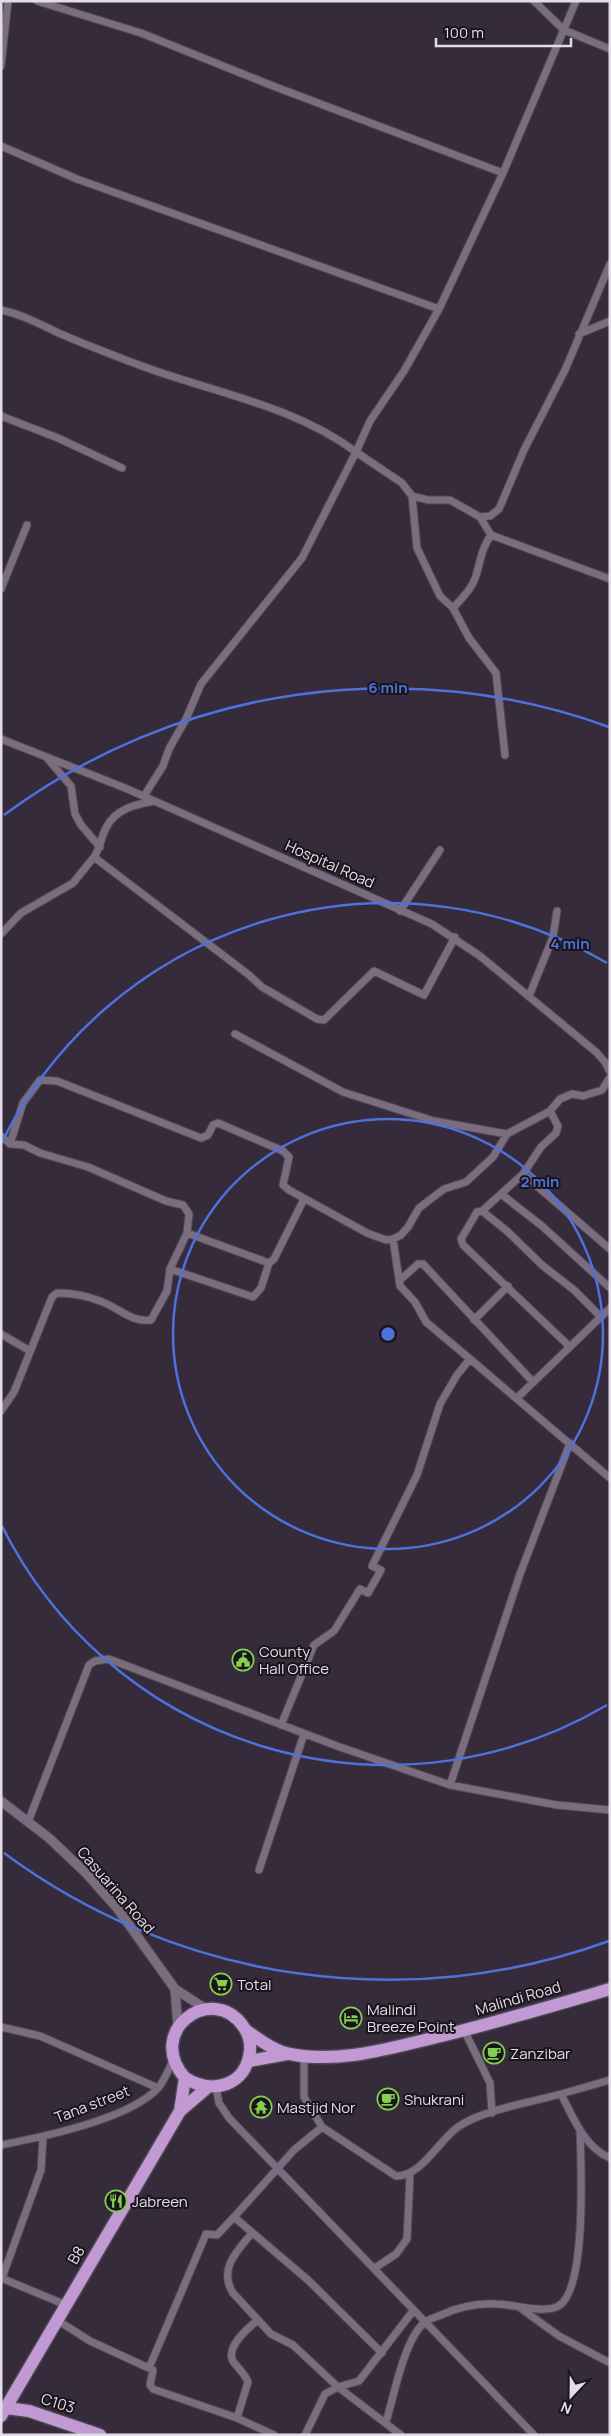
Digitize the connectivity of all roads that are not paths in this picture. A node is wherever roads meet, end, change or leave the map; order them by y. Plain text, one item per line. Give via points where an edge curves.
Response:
1 (8, 1) edge
2 (37, 1) edge
3 (534, 1) edge
4 (576, 1) edge
5 (564, 30) junction
6 (610, 49) edge
7 (1, 66) edge
8 (1, 146) edge
9 (503, 173) junction
10 (610, 264) edge
11 (439, 309) junction
12 (1, 310) edge
13 (610, 321) edge
14 (579, 334) junction
15 (1, 416) edge
16 (356, 452) junction
17 (122, 468) dead end
18 (412, 496) junction
19 (480, 517) junction
20 (26, 525) dead end
21 (491, 535) junction
22 (610, 579) edge
23 (1, 589) edge
24 (453, 608) junction
25 (1, 739) edge
26 (504, 755) dead end
27 (45, 756) junction
28 (144, 796) junction
29 (156, 801) junction
30 (100, 847) junction
31 (440, 850) dead end
32 (94, 857) junction
33 (400, 911) junction
34 (557, 911) dead end
35 (1, 934) edge
36 (455, 937) junction
37 (529, 996) junction
38 (234, 1034) dead end
39 (610, 1072) edge
40 (610, 1077) edge
41 (550, 1111) junction
42 (507, 1134) junction
43 (1, 1136) edge
44 (10, 1144) junction
45 (523, 1174) junction
46 (501, 1194) junction
47 (304, 1198) junction
48 (482, 1211) junction
49 (187, 1233) junction
50 (393, 1239) junction
51 (610, 1249) edge
52 (269, 1263) junction
53 (170, 1269) junction
54 (398, 1281) junction
55 (508, 1286) junction
56 (610, 1288) edge
57 (610, 1308) edge
58 (601, 1317) junction
59 (474, 1320) junction
60 (1, 1334) edge
61 (569, 1346) junction
62 (30, 1352) junction
63 (470, 1359) junction
64 (533, 1382) junction
65 (517, 1398) junction
66 (1, 1411) edge
67 (570, 1443) junction
68 (610, 1478) edge
69 (282, 1725) junction
70 (304, 1734) junction
71 (450, 1784) junction
72 (1, 1801) edge
73 (610, 1810) edge
74 (28, 1822) junction
75 (259, 1870) dead end
76 (175, 1989) junction
77 (610, 1989) edge
78 (206, 2009) junction
79 (178, 2026) junction
80 (1, 2027) edge
81 (464, 2030) junction
82 (247, 2031) junction
83 (287, 2054) junction
84 (304, 2056) junction
85 (173, 2060) junction
86 (249, 2061) junction
87 (185, 2078) junction
88 (610, 2080) edge
89 (212, 2087) junction
90 (158, 2088) junction
91 (561, 2094) junction
92 (180, 2111) junction
93 (492, 2113) junction
94 (322, 2127) junction
95 (580, 2130) junction
96 (43, 2137) junction
97 (1, 2146) edge
98 (610, 2158) edge
99 (278, 2168) junction
100 (410, 2174) junction
101 (234, 2217) junction
102 (252, 2233) junction
103 (375, 2268) junction
104 (1, 2278) edge
105 (66, 2305) junction
106 (518, 2306) junction
107 (413, 2311) junction
108 (58, 2320) junction
109 (258, 2320) junction
110 (424, 2322) junction
111 (382, 2353) junction
112 (610, 2363) edge
113 (149, 2368) junction
114 (338, 2386) junction
115 (3, 2410) edge
116 (237, 2418) junction
117 (386, 2422) junction
118 (100, 2435) edge
119 (274, 2435) edge
120 (305, 2435) edge
121 (401, 2435) edge
122 (534, 2435) edge

1 - 7 street
2 - 9 street via 141,33
3 - 5 street
4 - 5 street
5 - 6 street
5 - 9 street
8 - 11 street via 77,179
9 - 11 street
10 - 14 street
11 - 16 street via 404,371 370,421
12 - 16 street via 16,313 147,368 283,413 333,434
13 - 14 street
14 - 19 street via 499,509 490,516
15 - 17 street
16 - 18 street via 402,483
16 - 28 street via 302,558 201,684 163,766
18 - 19 street via 450,500
18 - 24 street via 417,548 440,596
19 - 21 street
20 - 23 street
21 - 22 street
21 - 24 street via 482,548 476,577 467,594
24 - 26 street via 469,638 496,673
25 - 27 street, Hospital Road
27 - 28 street, Hospital Road
27 - 30 street via 71,786 75,814
28 - 29 street, Hospital Road
29 - 30 street via 124,809 105,829
29 - 33 street, Hospital Road
30 - 32 street
31 - 33 street
32 - 35 street via 73,883 21,913
32 - 36 street via 262,987 317,1019 324,1020 374,971 424,995
33 - 36 street, Hospital Road
34 - 37 street via 553,937
36 - 37 street, Hospital Road
37 - 39 street, Hospital Road via 596,1052
38 - 42 street via 343,1092 434,1121
40 - 41 street via 602,1090 583,1096 572,1094 560,1099
41 - 42 street
41 - 45 street via 558,1130 541,1147
42 - 50 street via 493,1156 466,1182 444,1189 419,1208 408,1227
43 - 44 street
44 - 47 street via 23,1103 40,1080 57,1081 202,1138 218,1123 283,1151 289,1157 283,1185
44 - 49 street via 24,1145 88,1167 166,1201 183,1205 189,1214
45 - 46 street
45 - 51 street
46 - 48 street
46 - 56 street via 542,1226
47 - 50 street via 367,1232 386,1240
47 - 52 street via 274,1259
48 - 55 street via 477,1212 461,1239
48 - 58 street
49 - 52 street
49 - 53 street
50 - 54 street
52 - 53 street via 262,1288 253,1297
53 - 62 street via 166,1291 151,1320 129,1317 101,1301 57,1293 52,1297
54 - 59 street via 418,1264 423,1264
54 - 63 street via 426,1322
55 - 59 street
55 - 61 street
57 - 58 street
58 - 61 street
59 - 64 street
60 - 62 street
61 - 64 street
62 - 66 street via 12,1397
63 - 65 street
63 - 69 street via 440,1404 417,1475 372,1566 381,1570 368,1593 360,1589 334,1631 314,1645
64 - 65 street
65 - 67 street
67 - 68 street
67 - 71 street via 520,1574
69 - 70 street
69 - 74 street via 109,1659 95,1661 89,1665
70 - 71 street
70 - 75 street
71 - 73 street via 557,1805
72 - 74 street, Casuarina Road
74 - 76 street, Casuarina Road via 71,1858 117,1908
76 - 78 street
76 - 79 street
77 - 81 highway, Malindi Road
78 - 79 highway via 190,2015
78 - 82 highway via 230,2013
79 - 85 highway via 173,2037
80 - 90 street via 40,2036
81 - 84 highway, Malindi Road via 373,2052
81 - 93 street via 490,2083
82 - 83 highway, Malindi Road
82 - 86 highway via 251,2045
83 - 84 highway, Malindi Road
83 - 86 highway, Malindi Road
84 - 94 street via 304,2097
85 - 87 highway
85 - 90 street, Tana street
86 - 89 highway via 242,2074 230,2083
87 - 89 highway
87 - 92 highway
88 - 91 street
89 - 92 highway
89 - 99 street via 223,2111
90 - 96 street, Tana street via 120,2112
91 - 93 street
91 - 95 street
92 - 105 highway, B8
93 - 100 street via 460,2126
94 - 99 street
94 - 100 street via 390,2174
95 - 98 street via 598,2151
95 - 106 street via 582,2197 569,2294 558,2307
96 - 97 street, Tana street
96 - 104 street via 42,2170
99 - 101 street
99 - 103 street
100 - 103 street via 408,2239 396,2254
101 - 102 street
101 - 113 street via 217,2235 206,2234
102 - 109 street via 230,2261 227,2277 233,2293
102 - 111 street via 316,2287
103 - 107 street
104 - 105 street
105 - 108 highway, B8
106 - 110 street via 474,2304
106 - 112 street via 558,2336
107 - 110 street
107 - 111 street
108 - 113 street via 90,2340
108 - 115 highway, B8
109 - 114 street via 275,2337 303,2353
109 - 116 street via 242,2332 232,2354 248,2382
110 - 117 street via 408,2350
110 - 122 street
111 - 114 street via 359,2381
113 - 116 street via 154,2372 150,2383 153,2388
114 - 117 street
114 - 120 street via 325,2394
115 - 118 highway, C103 via 29,2411
116 - 119 street
117 - 121 street

